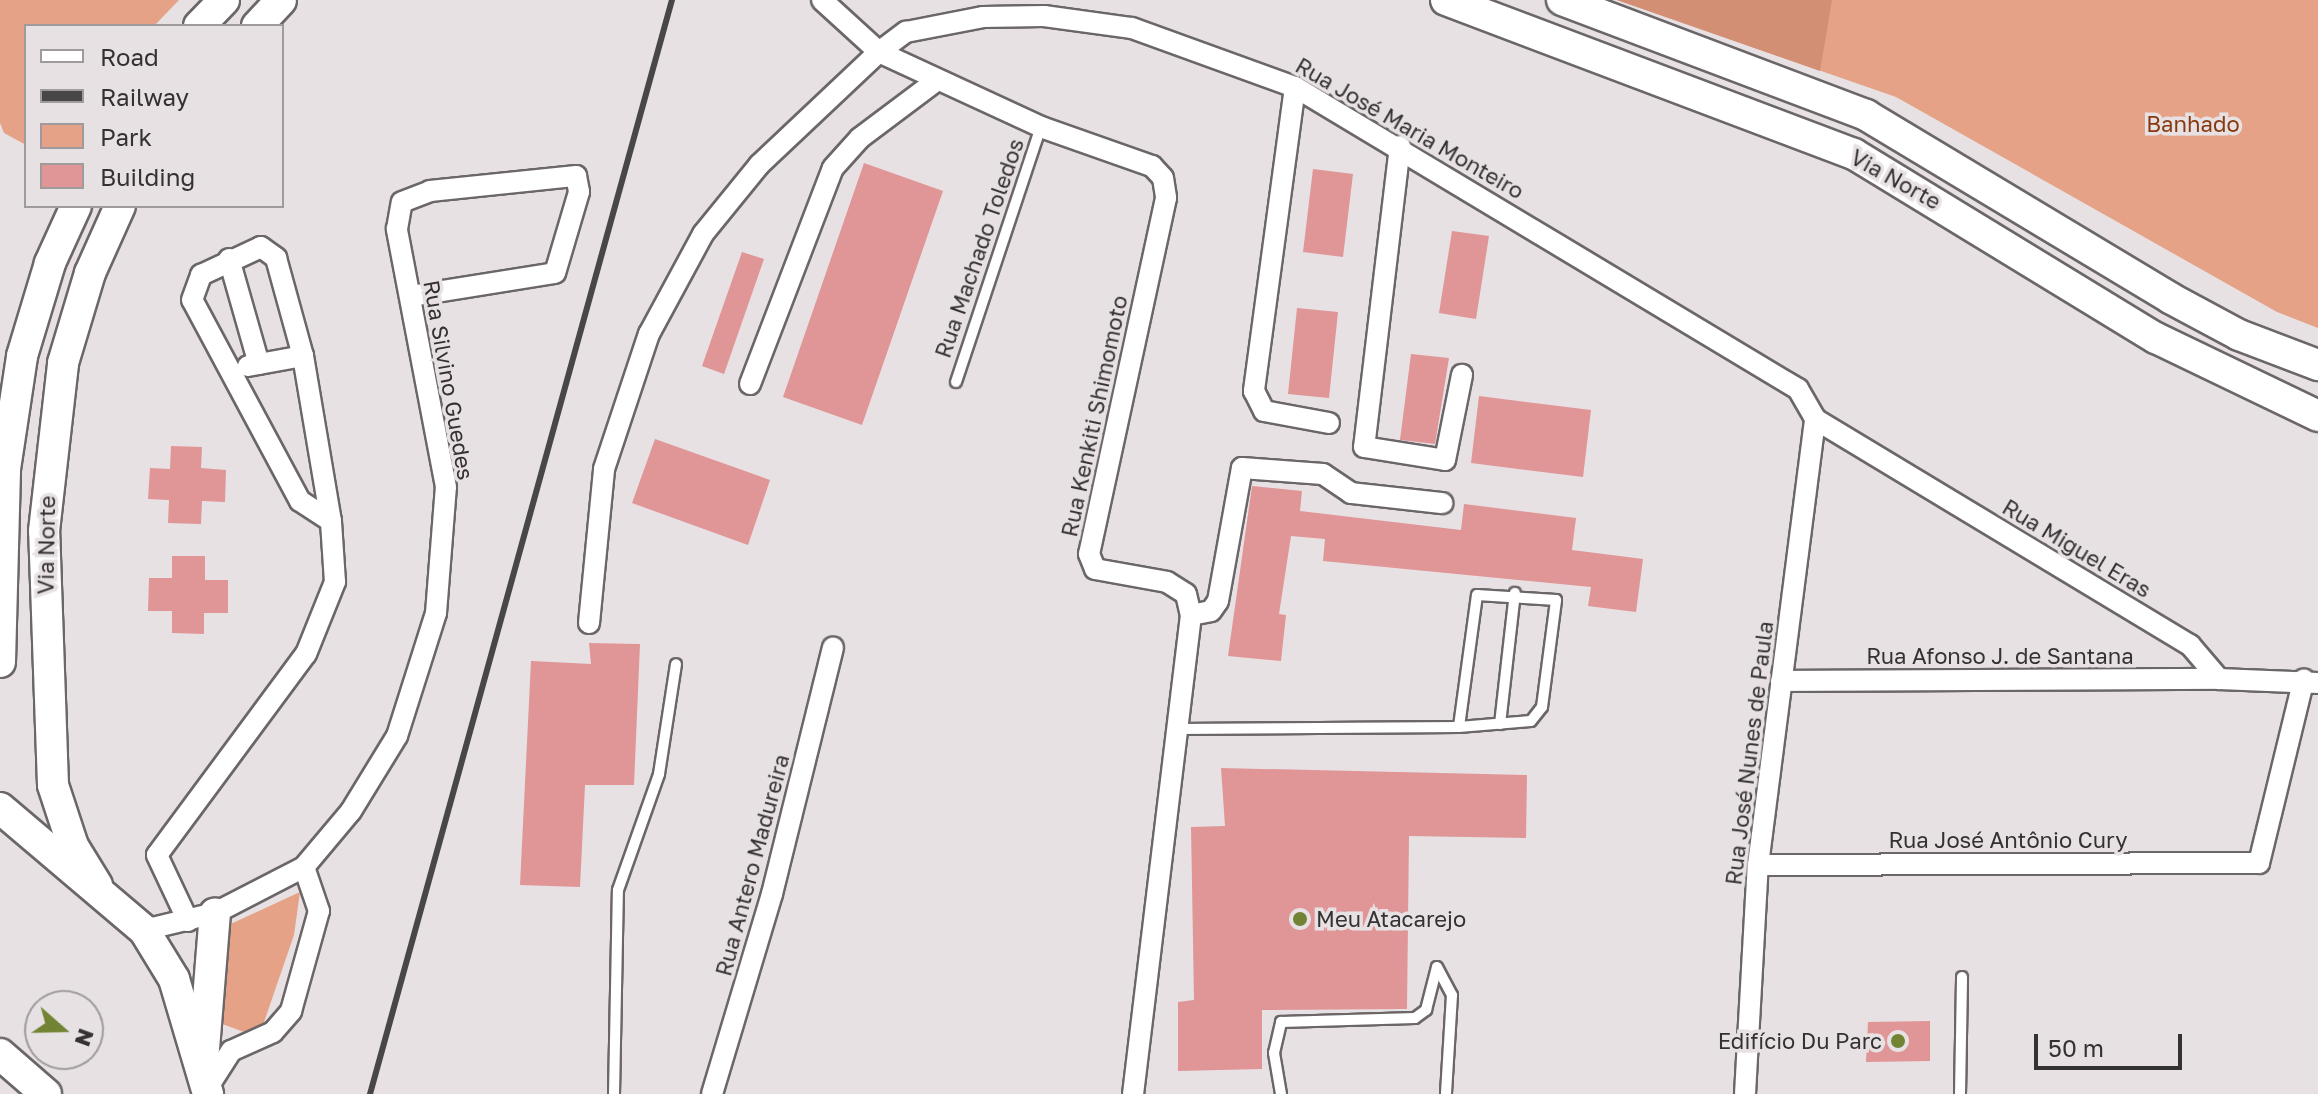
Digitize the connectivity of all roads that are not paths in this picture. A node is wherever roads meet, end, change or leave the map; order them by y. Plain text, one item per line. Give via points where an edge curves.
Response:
1 (224, 0) edge
2 (281, 0) edge
3 (822, 0) edge
4 (1446, 0) edge
5 (1562, 0) edge
6 (201, 24) edge
7 (259, 24) edge
8 (879, 52) junction
9 (936, 81) junction
10 (1295, 87) junction
11 (1041, 127) junction
12 (1400, 146) junction
13 (75, 208) edge
14 (119, 208) edge
15 (229, 259) junction
16 (412, 296) junction
17 (303, 356) junction
18 (259, 364) junction
19 (2318, 365) edge
20 (230, 369) junction
21 (1462, 375) dead end
22 (956, 382) dead end
23 (750, 384) dead end
24 (2318, 416) edge
25 (1815, 419) junction
26 (1329, 423) dead end
27 (1442, 503) dead end
28 (331, 521) junction
29 (1515, 593) junction
30 (1191, 615) junction
31 (589, 623) dead end
32 (833, 647) dead end
33 (0, 662) edge
34 (676, 664) dead end
35 (2219, 679) junction
36 (1781, 681) junction
37 (2311, 681) edge
38 (1500, 724) junction
39 (1459, 727) junction
40 (1178, 729) junction
41 (0, 808) edge
42 (1758, 865) junction
43 (304, 867) junction
44 (97, 885) junction
45 (202, 917) junction
46 (144, 930) junction
47 (1962, 977) dead end
48 (0, 1054) edge
49 (206, 1083) edge
50 (46, 1094) edge
51 (614, 1094) edge
52 (712, 1094) edge
53 (1133, 1094) edge
54 (1281, 1094) edge
55 (1446, 1094) edge
56 (1745, 1094) edge
57 (1960, 1094) edge

1 - 6 main road
2 - 7 main road
3 - 8 street, Rua Kenkiti Shimomoto
4 - 24 main road, Via Norte via 1854,154 2156,338
5 - 19 main road, Via Norte via 1866,115 2170,298 2239,335
8 - 9 street, Rua Kenkiti Shimomoto
8 - 10 street, Rua José Maria Monteiro via 906,32 983,17 1044,16 1132,28
8 - 31 street, Rua José Maria Monteiro via 728,200 662,304 604,469
9 - 11 street, Rua Kenkiti Shimomoto
9 - 23 street via 860,138 833,168
10 - 12 street, Rua José Maria Monteiro
10 - 26 street via 1254,391 1264,411
11 - 22 lane, Rua Machado Toledos
11 - 30 street, Rua Kenkiti Shimomoto via 1152,166 1163,178 1166,198 1089,554 1095,569 1167,582 1186,594
12 - 21 street via 1364,447 1445,460
12 - 25 street, Rua José Maria Monteiro via 1798,389
13 - 33 main road, Via Norte via 50,263 22,356 4,485
14 - 44 main road, Via Norte via 90,273 63,363 44,531 53,785 73,846
15 - 17 street via 261,247 276,258
15 - 18 street
15 - 20 street via 201,275 192,300
16 - 16 street, Rua Silvino Guedes via 397,229 402,202 430,191 576,176 579,192 559,266 547,276
16 - 43 street, Rua Silvino Guedes via 446,487 442,583 386,759
17 - 18 street
17 - 28 street
18 - 20 street
20 - 28 street via 300,501
25 - 35 street, Rua Miguel Eras via 2190,645
25 - 36 street, Rua José Nunes de Paula
27 - 30 street via 1351,493 1323,474 1242,468 1218,601 1211,611
28 - 45 street via 335,582 306,654 157,855
29 - 38 lane
29 - 38 lane via 1549,597 1559,608 1539,716
29 - 39 lane via 1482,591 1473,601
30 - 40 street
32 - 52 street, Rua Antero Madureira via 772,894
34 - 51 lane via 659,774 618,890
35 - 36 street, Rua Afonso J. de Santana
35 - 37 street
36 - 42 street, Rua José Nunes de Paula
37 - 42 street, Rua José Antônio Cury via 2259,863
38 - 39 lane
39 - 40 lane
40 - 53 street
41 - 44 main road
42 - 56 street, Rua José Nunes de Paula
43 - 45 street, Rua Silvino Guedes
43 - 49 street via 319,911 291,1011 273,1032 231,1051
44 - 46 main road
45 - 46 street, Rua Silvino Guedes
45 - 49 main road
46 - 49 main road via 174,979
47 - 57 lane
48 - 50 main road
54 - 55 lane via 1274,1053 1281,1022 1415,1018 1426,1010 1437,967 1452,995

